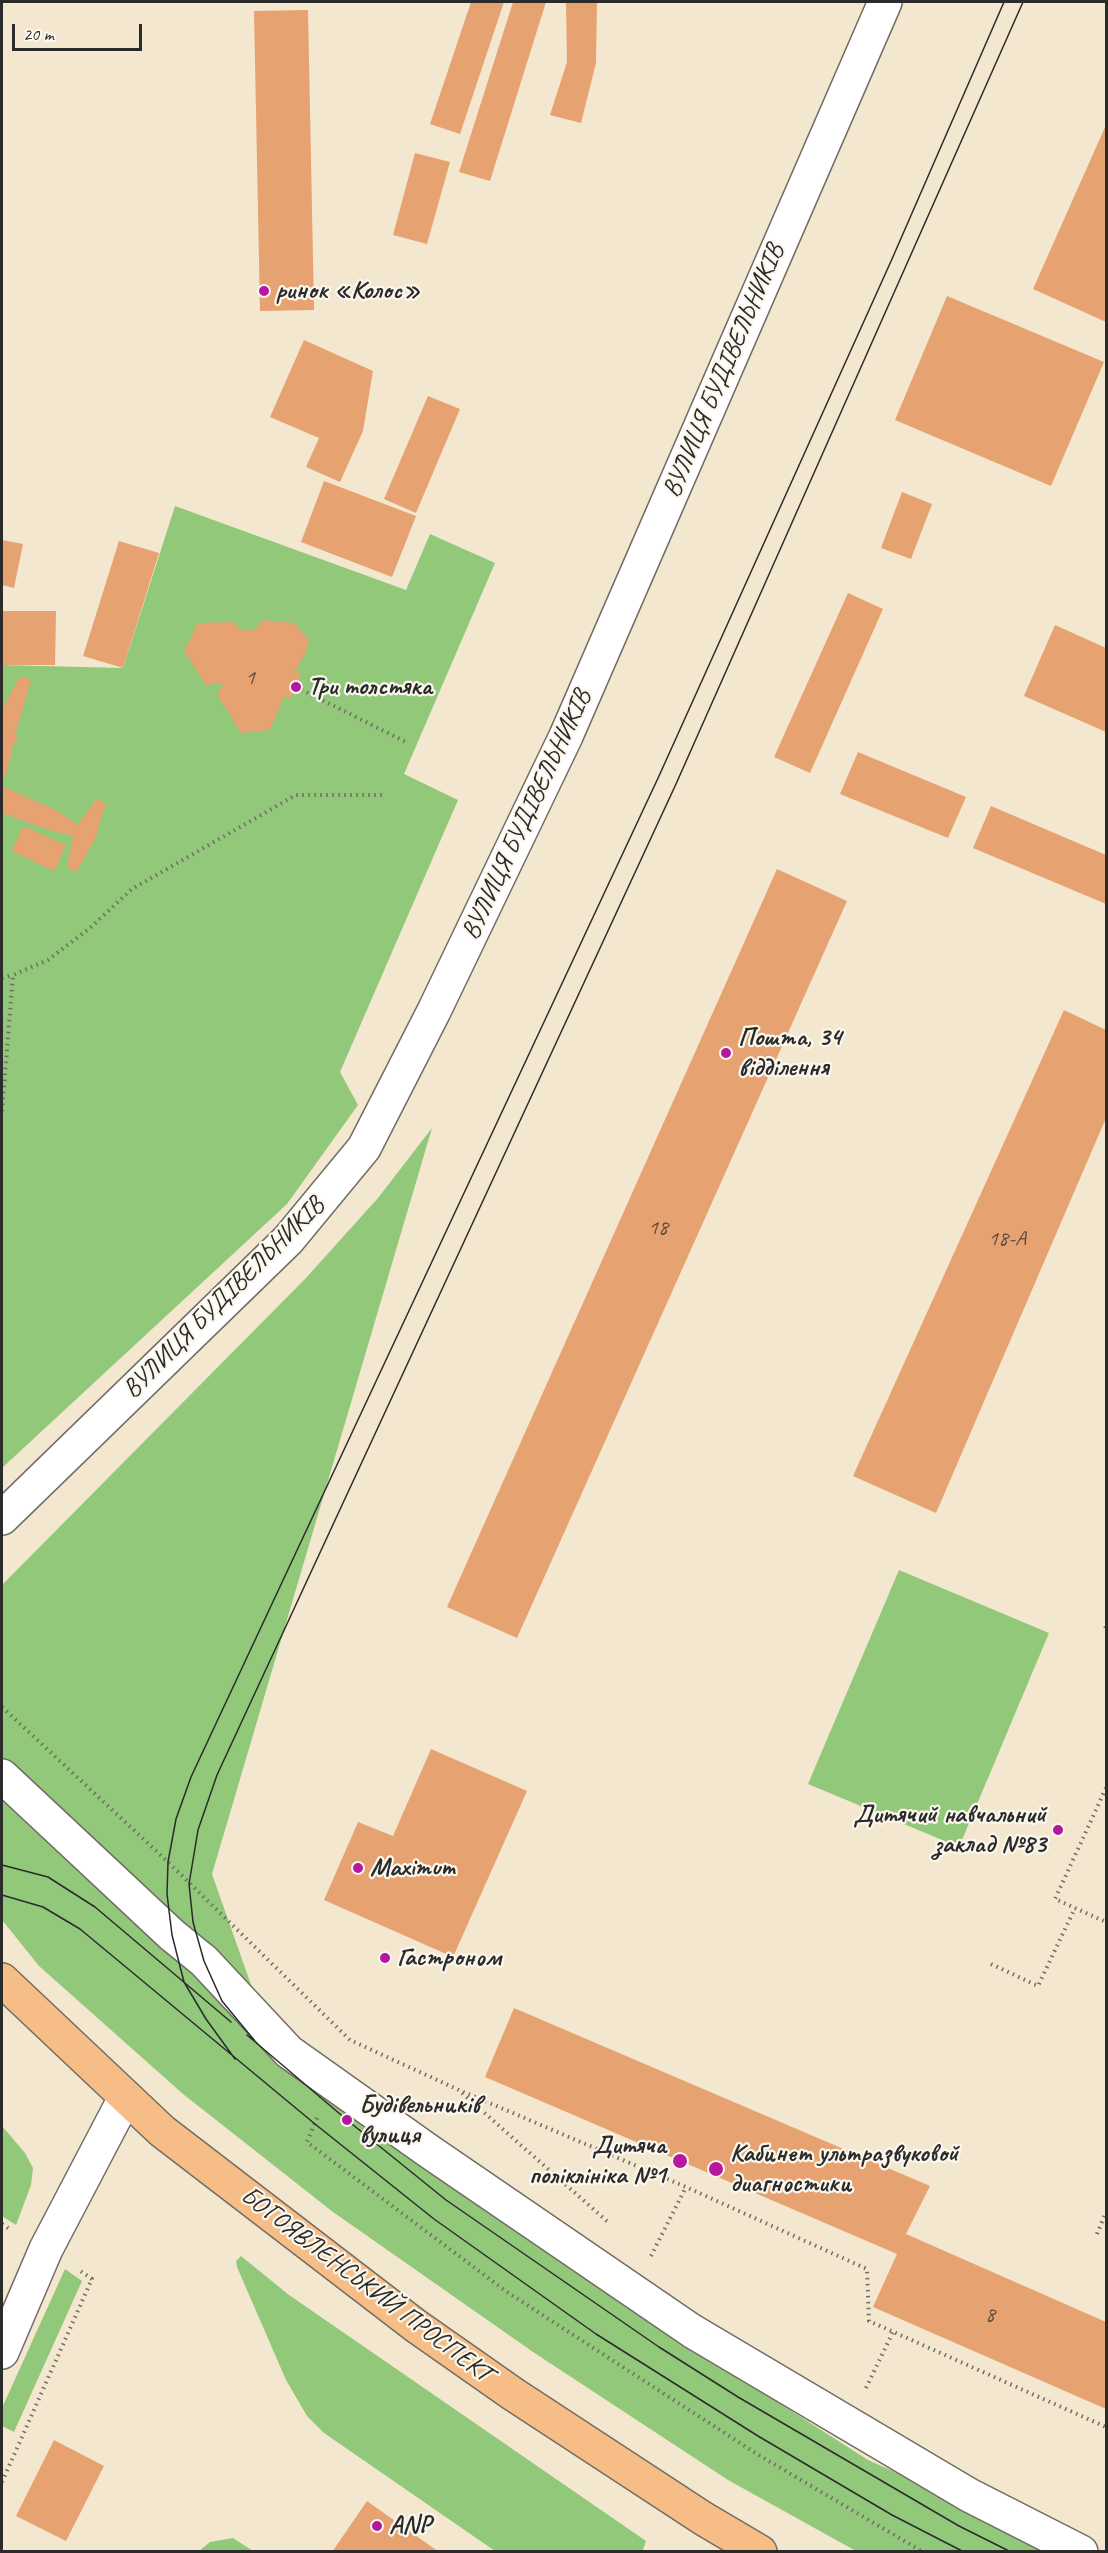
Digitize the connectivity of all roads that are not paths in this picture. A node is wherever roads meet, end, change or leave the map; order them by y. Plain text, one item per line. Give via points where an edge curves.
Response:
1 (885, 2) edge
2 (2, 1518) edge
3 (2, 1776) edge
4 (2, 1980) edge
5 (125, 2098) junction
6 (2, 2352) edge
7 (704, 2519) junction
8 (709, 2552) edge
9 (760, 2552) edge
10 (1081, 2552) edge

1 - 2 street, ВУЛИЦЯ БУДІВЕЛЬНИКІВ via 566,736 364,1148 288,1240
3 - 10 street via 204,1961 289,2052 332,2083 692,2331 969,2495
4 - 5 main road, БОГОЯВЛЕНСЬКИЙ ПРОСПЕКТ
5 - 6 street via 46,2249
5 - 7 main road, БОГОЯВЛЕНСЬКИЙ ПРОСПЕКТ via 416,2326
7 - 8 main road
7 - 9 main road, БОГОЯВЛЕНСЬКИЙ ПРОСПЕКТ

